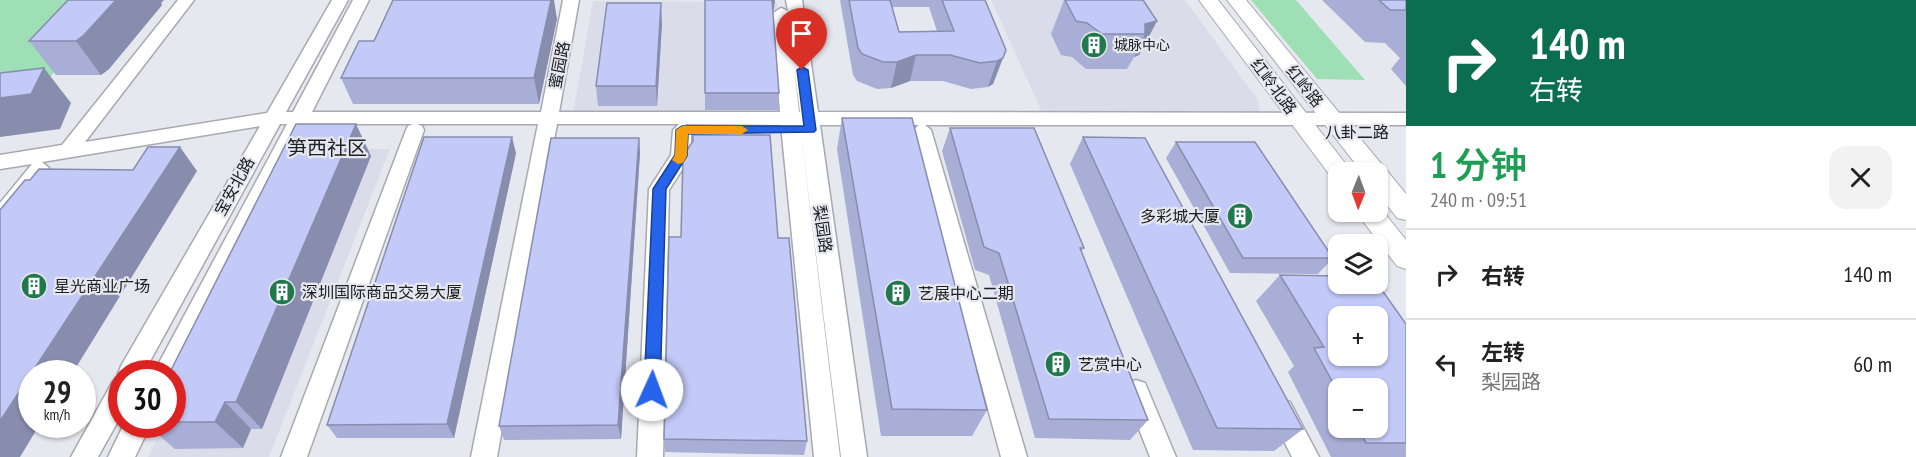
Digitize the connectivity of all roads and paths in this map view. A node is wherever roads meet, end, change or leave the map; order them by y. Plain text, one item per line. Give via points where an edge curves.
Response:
1 (186, 0) edge
2 (340, 0) edge
3 (361, 0) edge
4 (572, 0) edge
5 (780, 0) edge
6 (794, 0) edge
7 (1208, 0) edge
8 (1236, 0) edge
9 (1406, 119) edge
10 (296, 124) junction
11 (548, 124) junction
12 (800, 124) junction
13 (269, 125) junction
14 (1303, 125) junction
15 (1336, 125) junction
16 (415, 130) junction
17 (682, 130) junction
18 (922, 130) junction
19 (1406, 132) edge
20 (68, 152) junction
21 (0, 162) edge
22 (1332, 162) edge
23 (1366, 162) edge
24 (39, 168) junction
25 (0, 174) edge
26 (1388, 189) edge
27 (1406, 212) edge
28 (0, 218) edge
29 (1377, 222) edge
30 (1406, 259) edge
31 (138, 360) edge
32 (172, 360) edge
33 (1127, 370) edge
34 (1272, 394) edge
35 (108, 414) edge
36 (131, 438) edge
37 (84, 457) edge
38 (121, 457) edge
39 (294, 457) edge
40 (484, 457) edge
41 (650, 457) edge
42 (827, 457) edge
43 (854, 457) edge
44 (1014, 457) edge
45 (1163, 457) edge
46 (1306, 457) edge

1 - 20 street
2 - 13 street, 宝安北路
3 - 10 street, 宝安北路
4 - 11 street, 蜜园路
5 - 12 street, 梨园路
6 - 12 street, 梨园路
7 - 14 main road, 红岭北路
8 - 15 main road, 红岭路
9 - 15 street, 八卦二路
10 - 11 street
10 - 13 street
10 - 16 street
10 - 32 street, 宝安北路
11 - 12 street
11 - 16 street
11 - 17 street
11 - 40 street, 蜜园路
12 - 14 street
12 - 17 street
12 - 18 street
12 - 42 street, 梨园路
12 - 43 street, 梨园路
13 - 20 street
13 - 24 street
13 - 31 street, 宝安北路
14 - 15 street, 八卦二路
14 - 18 street via 1133,136
14 - 22 main road, 红岭北路
15 - 19 street, 八卦二路
15 - 23 main road, 红岭路
16 - 39 street
17 - 41 street via 681,156 659,189
18 - 44 street
20 - 21 street
24 - 25 street
24 - 28 street
26 - 27 main road, 红岭路
29 - 30 main road
33 - 45 street
34 - 46 street
35 - 37 street
36 - 38 street

